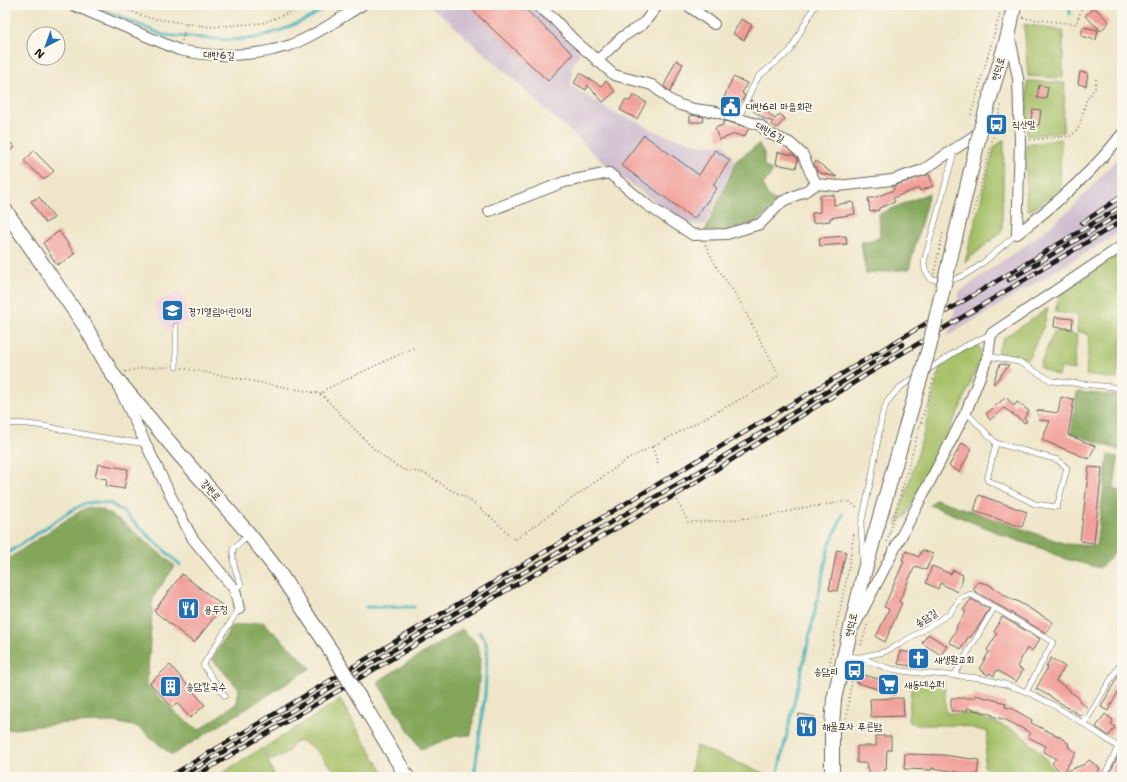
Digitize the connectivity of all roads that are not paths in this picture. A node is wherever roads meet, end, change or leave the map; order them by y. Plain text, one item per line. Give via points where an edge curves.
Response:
1 (74, 5) edge
2 (362, 5) edge
3 (537, 5) edge
4 (658, 5) edge
5 (687, 5) edge
6 (815, 5) edge
7 (1009, 11) edge
8 (714, 24) dead end
9 (1009, 32) junction
10 (598, 61) junction
11 (739, 118) junction
12 (980, 132) junction
13 (1122, 134) edge
14 (956, 148) junction
15 (817, 184) junction
16 (5, 210) edge
17 (489, 211) dead end
18 (1016, 234) junction
19 (1122, 246) edge
20 (176, 326) dead end
21 (991, 334) junction
22 (988, 356) junction
23 (176, 367) road end
24 (113, 375) junction
25 (1122, 388) edge
26 (966, 412) junction
27 (5, 424) edge
28 (996, 443) junction
29 (145, 444) junction
30 (249, 534) junction
31 (864, 573) junction
32 (235, 590) junction
33 (994, 608) junction
34 (239, 609) joint
35 (849, 636) junction
36 (845, 656) junction
37 (859, 657) junction
38 (1122, 661) edge
39 (955, 674) junction
40 (1026, 692) junction
41 (225, 696) dead end
42 (1084, 724) junction
43 (1122, 739) edge
44 (1118, 747) junction
45 (831, 753) junction
46 (407, 777) edge
47 (828, 777) edge
48 (832, 777) edge
49 (1111, 777) edge

1 - 2 street, 대반6길 via 179,50 219,56 243,55 290,46
3 - 10 street, 대반6길
4 - 10 street via 643,24 622,37
5 - 8 street
6 - 11 lane via 790,51 759,76
7 - 9 main road, 현덕로
9 - 12 main road, 현덕로
9 - 18 street via 1018,78 1020,142
10 - 11 street, 대반6길 via 614,75 652,85 680,105
11 - 15 street, 대반6길 via 760,125 768,133 790,143 804,155
12 - 14 street
12 - 31 main road, 현덕로, bridge via 929,348
13 - 18 street via 1076,184 1046,212
14 - 15 street via 923,170 892,180 838,186
14 - 18 lane via 924,262 931,279 949,280 961,277
15 - 17 street via 784,201 760,224 727,234 693,235 647,205 609,173 564,182
16 - 24 main road, 강변로 via 85,326
19 - 21 street
20 - 23 lane
21 - 22 street
21 - 31 lane via 963,347 899,388 887,402 882,415 861,525
22 - 25 lane via 1019,362 1052,381
22 - 26 street
24 - 29 street
24 - 30 main road, 강변로
26 - 28 lane
26 - 35 street
27 - 29 lane via 42,425
28 - 28 lane via 1058,460 1066,468 1057,507 1035,504 987,480
29 - 32 street via 193,539
30 - 32 lane via 233,549 232,559 241,584
30 - 46 main road, 강변로, bridge via 278,571 333,654
31 - 35 main road, 현덕로
32 - 34 street
33 - 37 lane, 송담길 via 970,594 965,595 949,614 900,644 884,652
33 - 39 lane
33 - 40 lane, 송담길 via 1053,642
34 - 41 lane via 203,665
35 - 36 main road, 현덕로
36 - 37 lane, 송담길
36 - 45 main road, 현덕로 via 834,699
37 - 39 lane, 송담길 via 892,669
38 - 42 lane
39 - 40 lane, 송담길 via 990,680
40 - 42 lane, 송담길 via 1065,711
42 - 44 lane, 송담길
43 - 44 lane
44 - 49 lane via 1105,774
45 - 47 main road, 현덕로
45 - 48 main road, 현덕로

